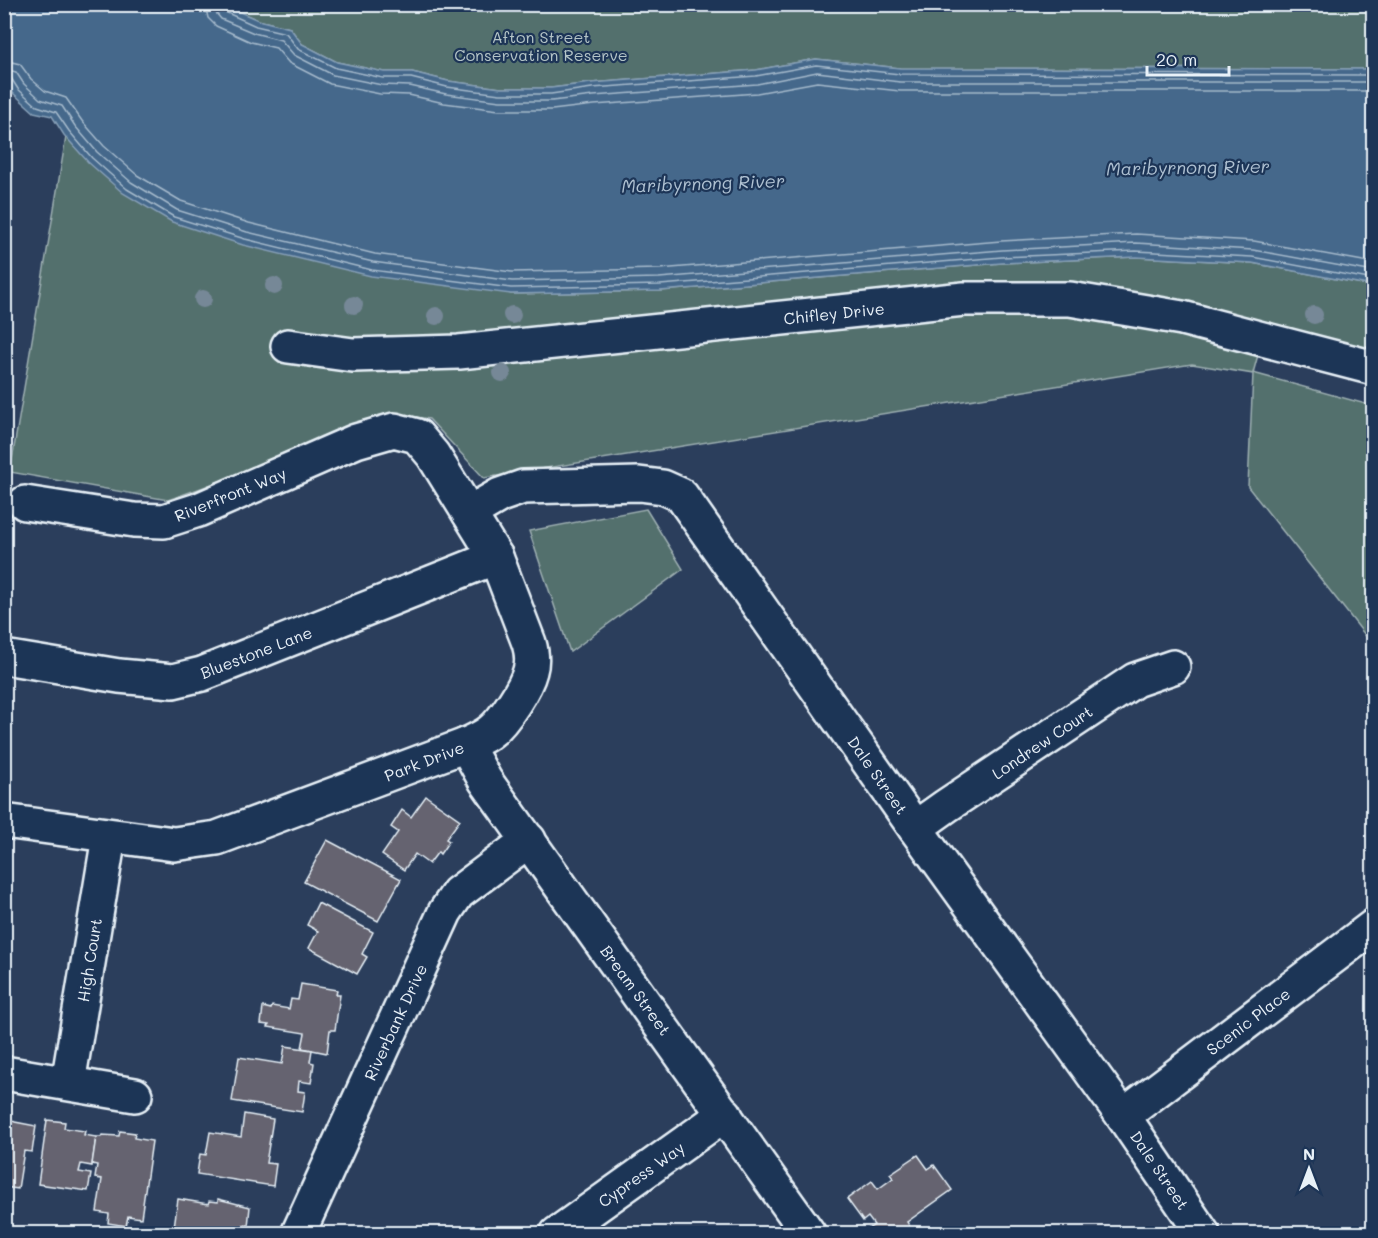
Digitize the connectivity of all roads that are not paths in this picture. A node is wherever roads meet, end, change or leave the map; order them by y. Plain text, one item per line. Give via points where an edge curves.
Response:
1 (288, 346) dead end
2 (1374, 368) edge
3 (394, 430) joint
4 (25, 503) dead end
5 (469, 513) junction
6 (496, 558) junction
7 (4, 657) edge
8 (1173, 667) dead end
9 (466, 745) junction
10 (4, 821) edge
11 (915, 828) junction
12 (109, 837) junction
13 (529, 840) junction
14 (1374, 926) edge
15 (4, 1073) edge
16 (69, 1083) junction
17 (135, 1095) dead end
18 (725, 1114) junction
19 (1123, 1116) junction
20 (298, 1233) edge
21 (557, 1233) edge
22 (809, 1233) edge
23 (1203, 1233) edge

1 - 2 street, Chifley Drive via 353,355 459,352 964,299 1070,299 1182,318
3 - 4 street, Riverfront Way via 356,441 164,521
3 - 5 street, Park Drive via 417,436
5 - 6 street, Park Drive
5 - 11 street, Dale Street via 523,487 639,484 663,487 681,495
6 - 7 street, Bluestone Lane via 202,674 172,681
6 - 9 street, Park Drive via 529,643 530,673 501,723
8 - 11 street, Londrew Court via 1135,680
9 - 12 street, Park Drive via 217,838 174,844
9 - 13 street, Bream Street via 485,780
10 - 12 street, Park Drive
11 - 19 street, Dale Street
12 - 16 street, High Court
13 - 18 street, Bream Street
13 - 20 street, Riverbank Drive via 458,893 445,912
14 - 19 street, Scenic Place
15 - 16 street
16 - 17 street
18 - 21 street, Cypress Way
18 - 22 street, Bream Street
19 - 23 street, Dale Street

